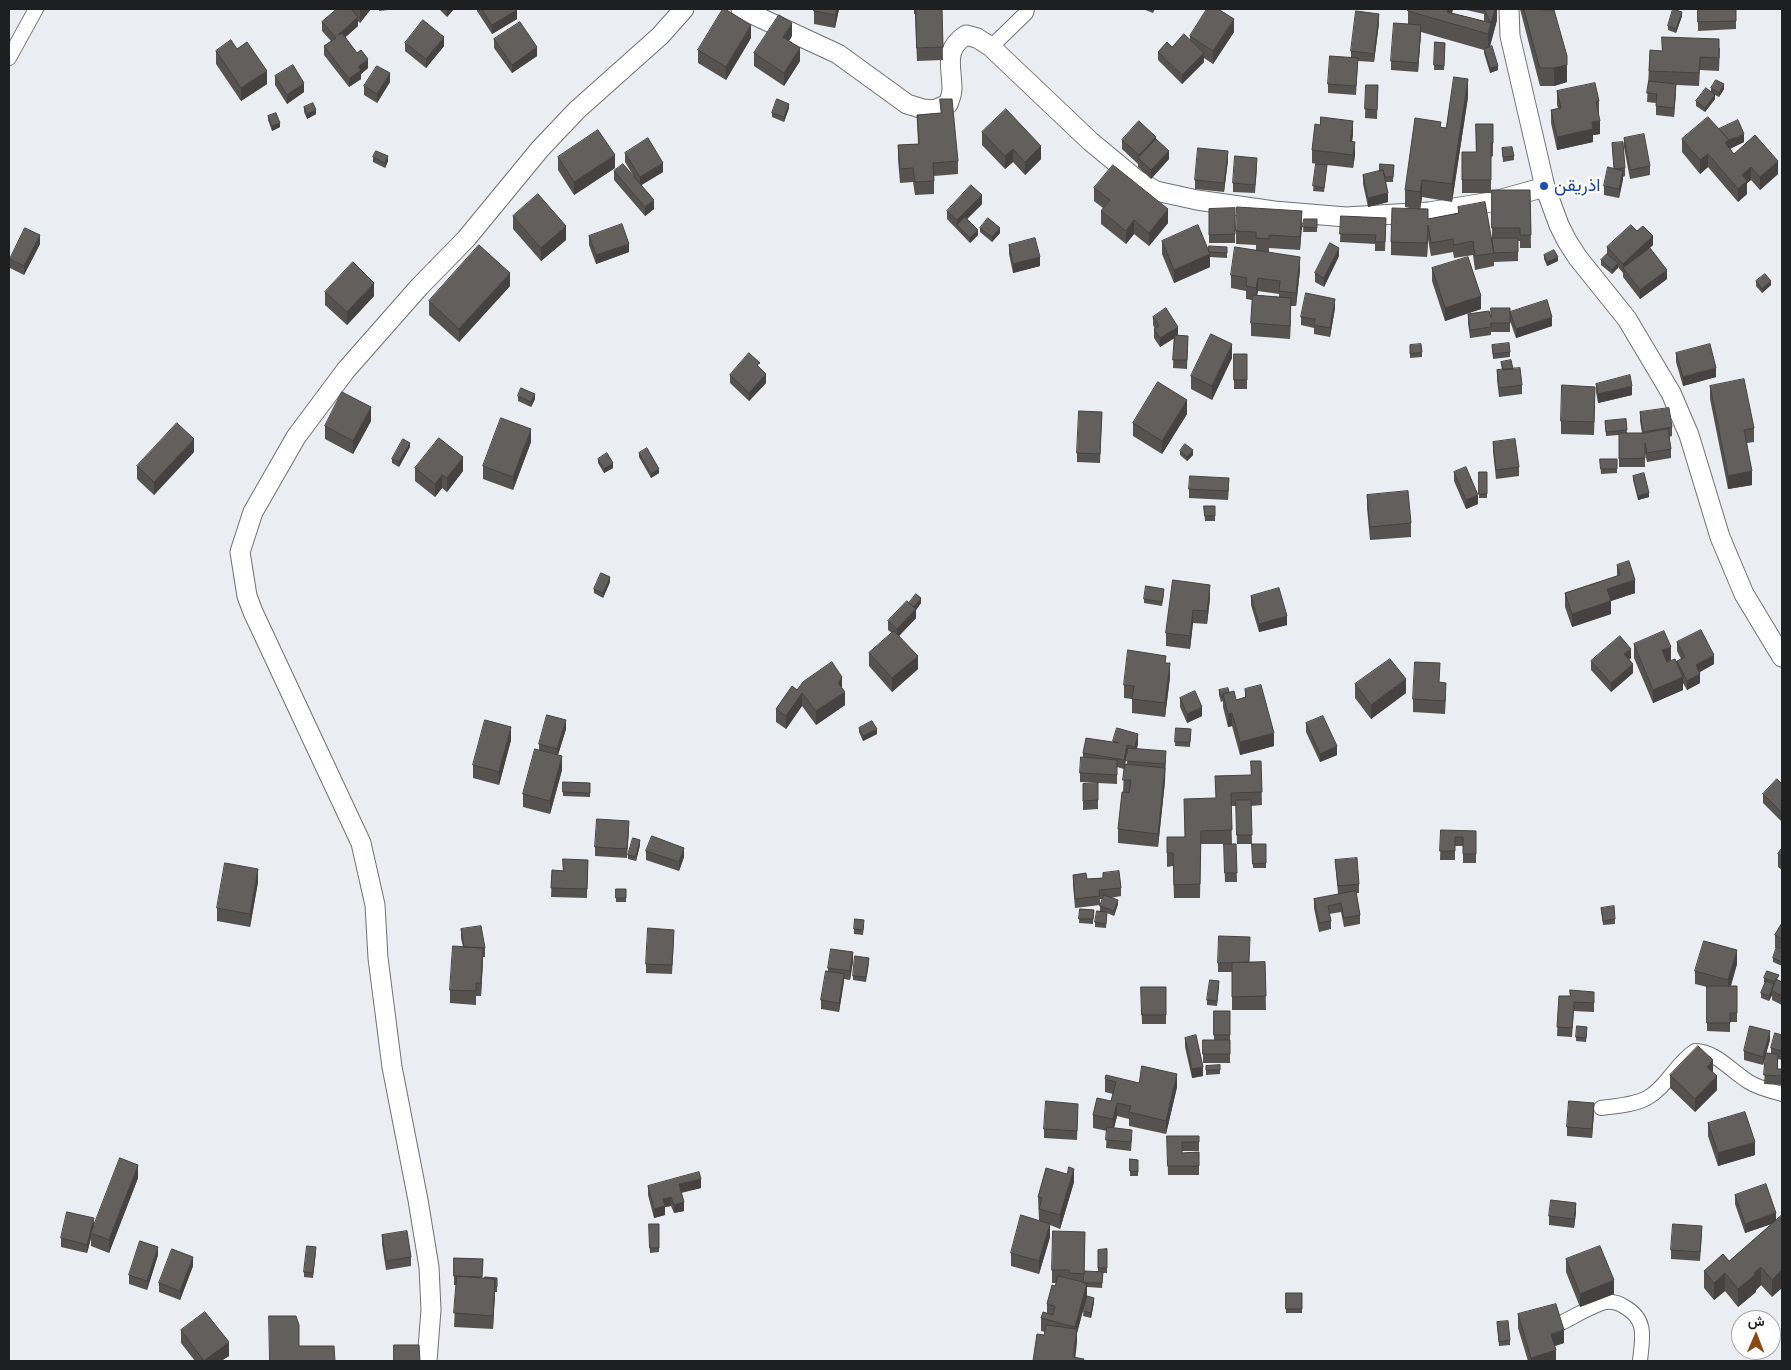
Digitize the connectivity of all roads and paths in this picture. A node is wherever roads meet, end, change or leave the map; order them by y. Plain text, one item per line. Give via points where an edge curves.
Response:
1 (36, 9) edge
2 (684, 9) edge
3 (741, 9) edge
4 (1027, 9) edge
5 (1509, 9) edge
6 (990, 47) junction
7 (9, 58) edge
8 (1545, 187) junction
9 (1782, 657) edge
10 (1782, 1094) edge
11 (1601, 1108) dead end
12 (1561, 1323) edge
13 (428, 1361) edge
14 (1640, 1361) edge

1 - 7 street
2 - 13 street via 660,36 577,110 540,149 466,239 346,370 296,437 253,512 240,552 247,596 361,842 375,905 378,958 392,1067 429,1267
3 - 6 street via 838,54 907,104 923,110 934,110 948,104 953,91 951,52 959,40 966,35
4 - 6 street
5 - 8 street via 1510,36
6 - 8 street via 1090,141 1137,180 1156,191 1274,211 1346,217 1429,212 1491,202
8 - 9 street via 1567,241 1627,319 1671,394 1689,435 1720,537 1744,594
10 - 11 street via 1752,1083 1710,1053 1695,1051 1647,1098
12 - 14 street via 1605,1302 1617,1303 1631,1310 1642,1327

